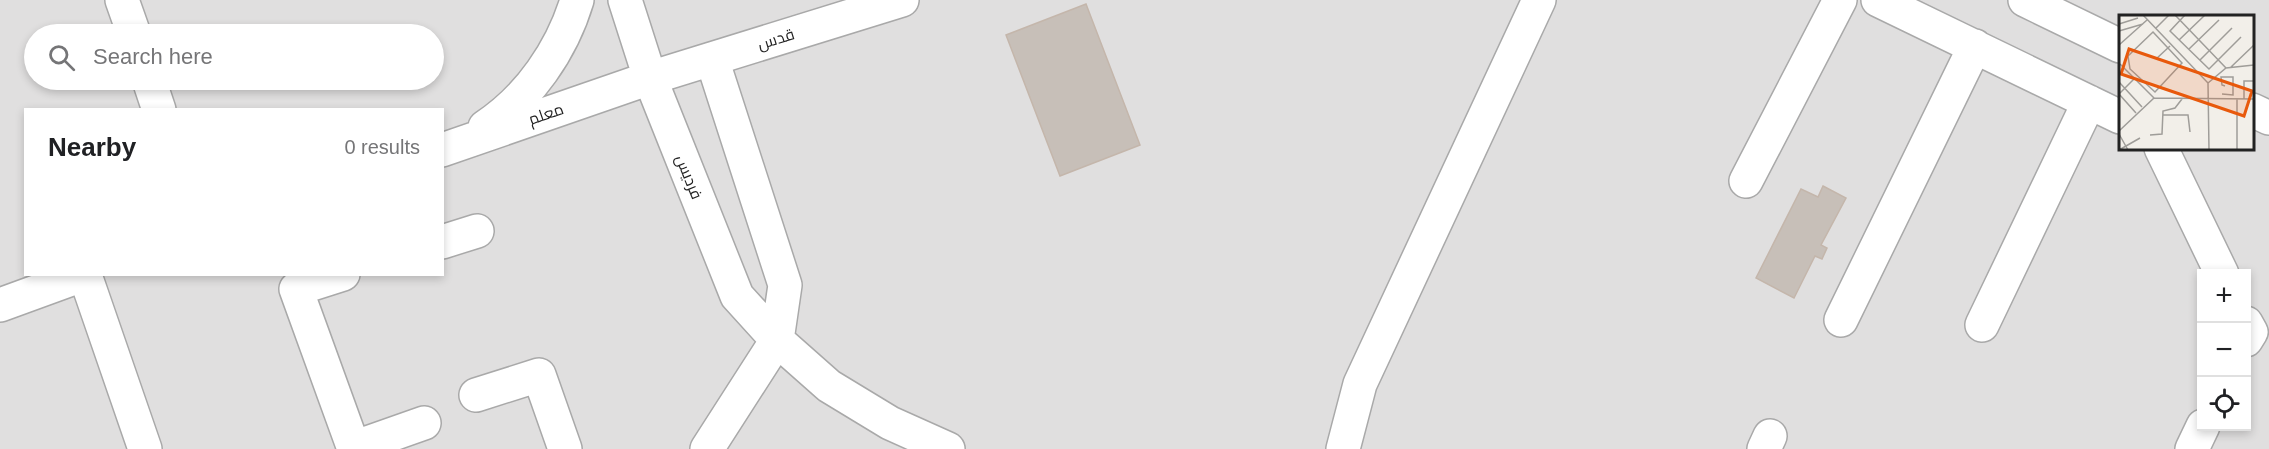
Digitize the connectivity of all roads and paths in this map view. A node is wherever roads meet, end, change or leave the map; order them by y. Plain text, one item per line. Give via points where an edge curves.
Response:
1 (122, 0) edge
2 (577, 0) edge
3 (625, 0) edge
4 (902, 0) edge
5 (1539, 0) edge
6 (1840, 0) edge
7 (1878, 0) edge
8 (2025, 0) edge
9 (130, 24) edge
10 (2119, 45) edge
11 (1975, 46) junction
12 (712, 59) junction
13 (650, 78) junction
14 (152, 90) edge
15 (2089, 102) junction
16 (158, 108) edge
17 (2254, 110) edge
18 (2119, 116) edge
19 (2269, 118) edge
20 (452, 147) edge
21 (2162, 150) edge
22 (1746, 181) dead end
23 (477, 231) dead end
24 (444, 241) edge
25 (2220, 269) edge
26 (82, 276) edge
27 (85, 276) edge
28 (332, 276) edge
29 (0, 305) edge
30 (1841, 320) dead end
31 (1982, 325) dead end
32 (777, 340) junction
33 (476, 395) dead end
34 (424, 423) dead end
35 (2201, 431) edge
36 (134, 446) edge
37 (354, 448) edge
38 (565, 449) edge
39 (707, 449) edge
40 (948, 449) edge
41 (1343, 449) edge
42 (2192, 449) edge

1 - 9 street
2 - 20 street via 572,17 537,80 506,111
3 - 13 street, فردیس
4 - 12 street, قدس
5 - 41 street via 1360,384
6 - 22 street
7 - 11 street
8 - 10 street
11 - 15 street
11 - 30 street
12 - 13 street, قدس
12 - 32 street via 785,285
13 - 20 street, معلم
13 - 32 street, فردیس via 737,296
14 - 16 street
15 - 18 street
15 - 31 street
17 - 19 street
21 - 25 street
23 - 24 street
26 - 29 street
27 - 36 street
28 - 37 street via 296,289
32 - 39 street
32 - 40 street, فردیس via 829,386 866,410
33 - 38 street via 539,375
34 - 37 street
35 - 42 street

